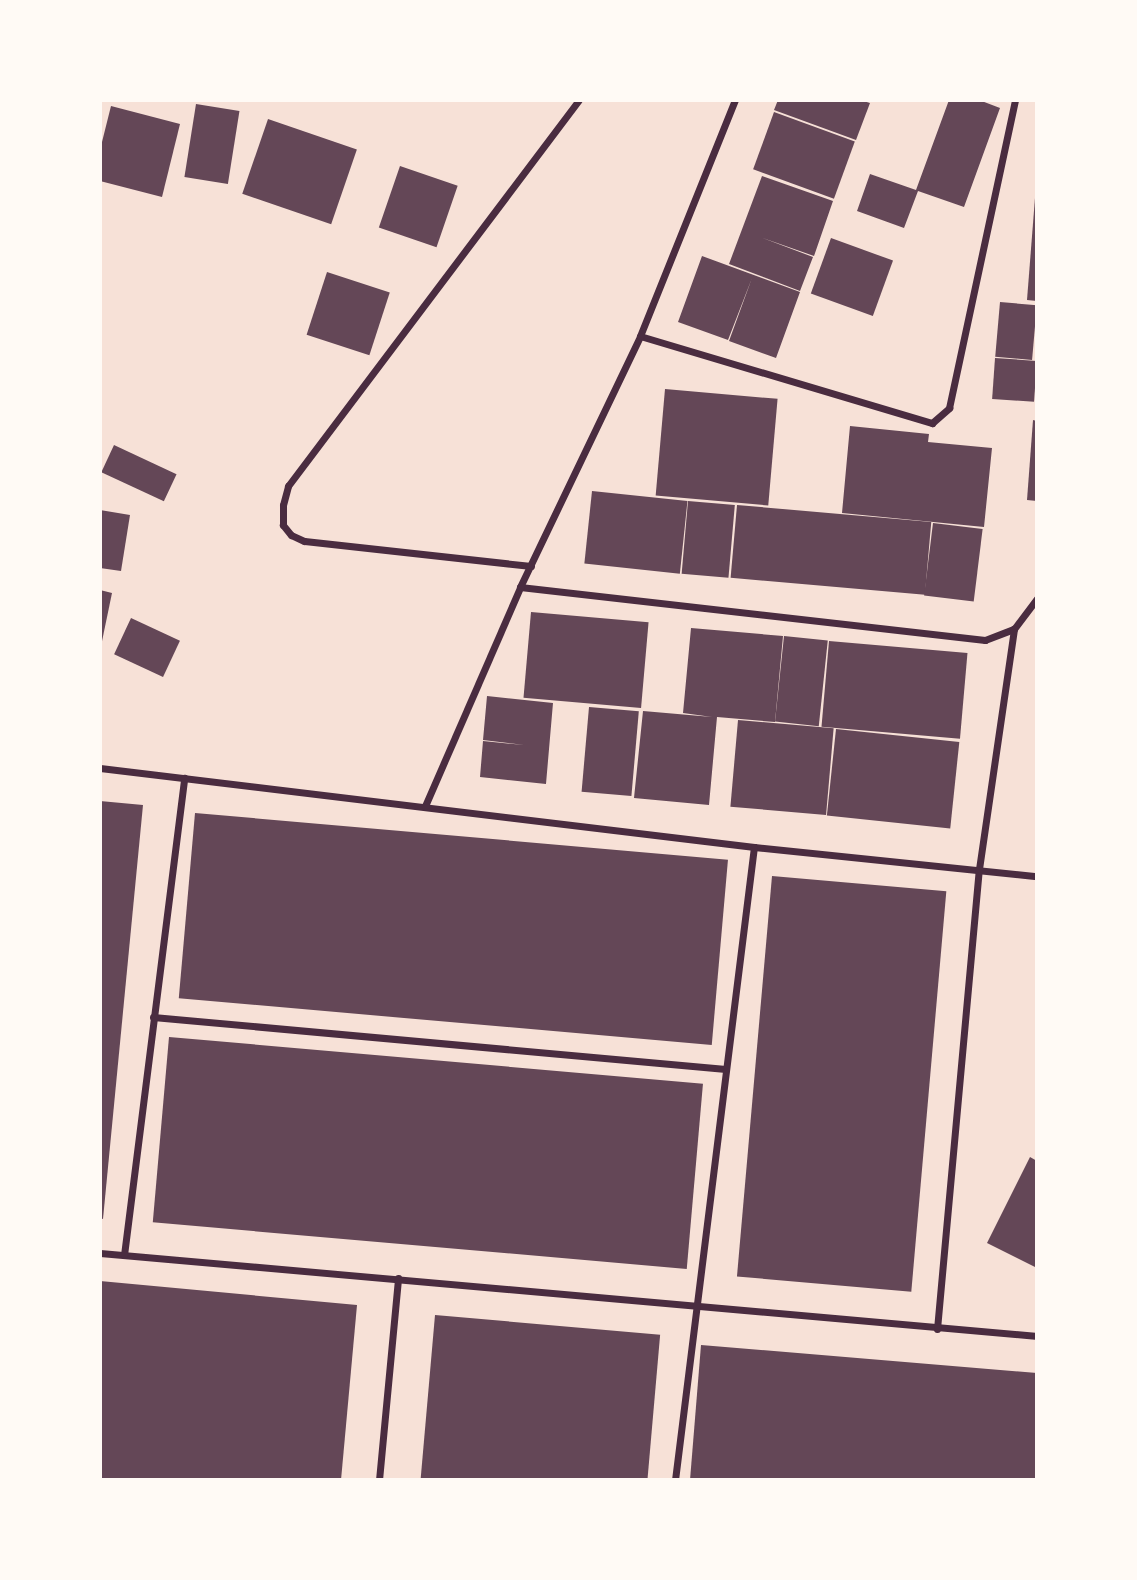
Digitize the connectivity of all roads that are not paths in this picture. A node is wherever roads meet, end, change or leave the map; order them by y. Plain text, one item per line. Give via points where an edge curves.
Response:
1 (579, 100) edge
2 (735, 100) edge
3 (1015, 100) edge
4 (640, 336) junction
5 (531, 566) junction
6 (520, 587) junction
7 (1037, 599) edge
8 (1014, 629) junction
9 (100, 768) edge
10 (184, 778) junction
11 (425, 806) junction
12 (754, 847) junction
13 (979, 869) junction
14 (1037, 876) edge
15 (153, 1017) junction
16 (726, 1069) junction
17 (100, 1253) edge
18 (124, 1255) junction
19 (398, 1278) junction
20 (697, 1306) junction
21 (937, 1329) junction
22 (1037, 1336) edge
23 (379, 1480) edge
24 (674, 1480) edge

1 - 5 street via 288,486 283,505 283,526 304,541
2 - 4 street
3 - 4 street via 949,408 932,423
4 - 5 street
5 - 6 street
6 - 8 street via 985,640
6 - 11 street
7 - 8 street
8 - 13 street
9 - 10 street
10 - 11 street
10 - 15 street
11 - 12 street
12 - 13 street
12 - 16 street
13 - 14 street
13 - 21 street
15 - 16 street
15 - 18 street
16 - 20 street
17 - 18 street
18 - 19 street
19 - 20 street
19 - 23 street
20 - 21 street
20 - 24 street
21 - 22 street

